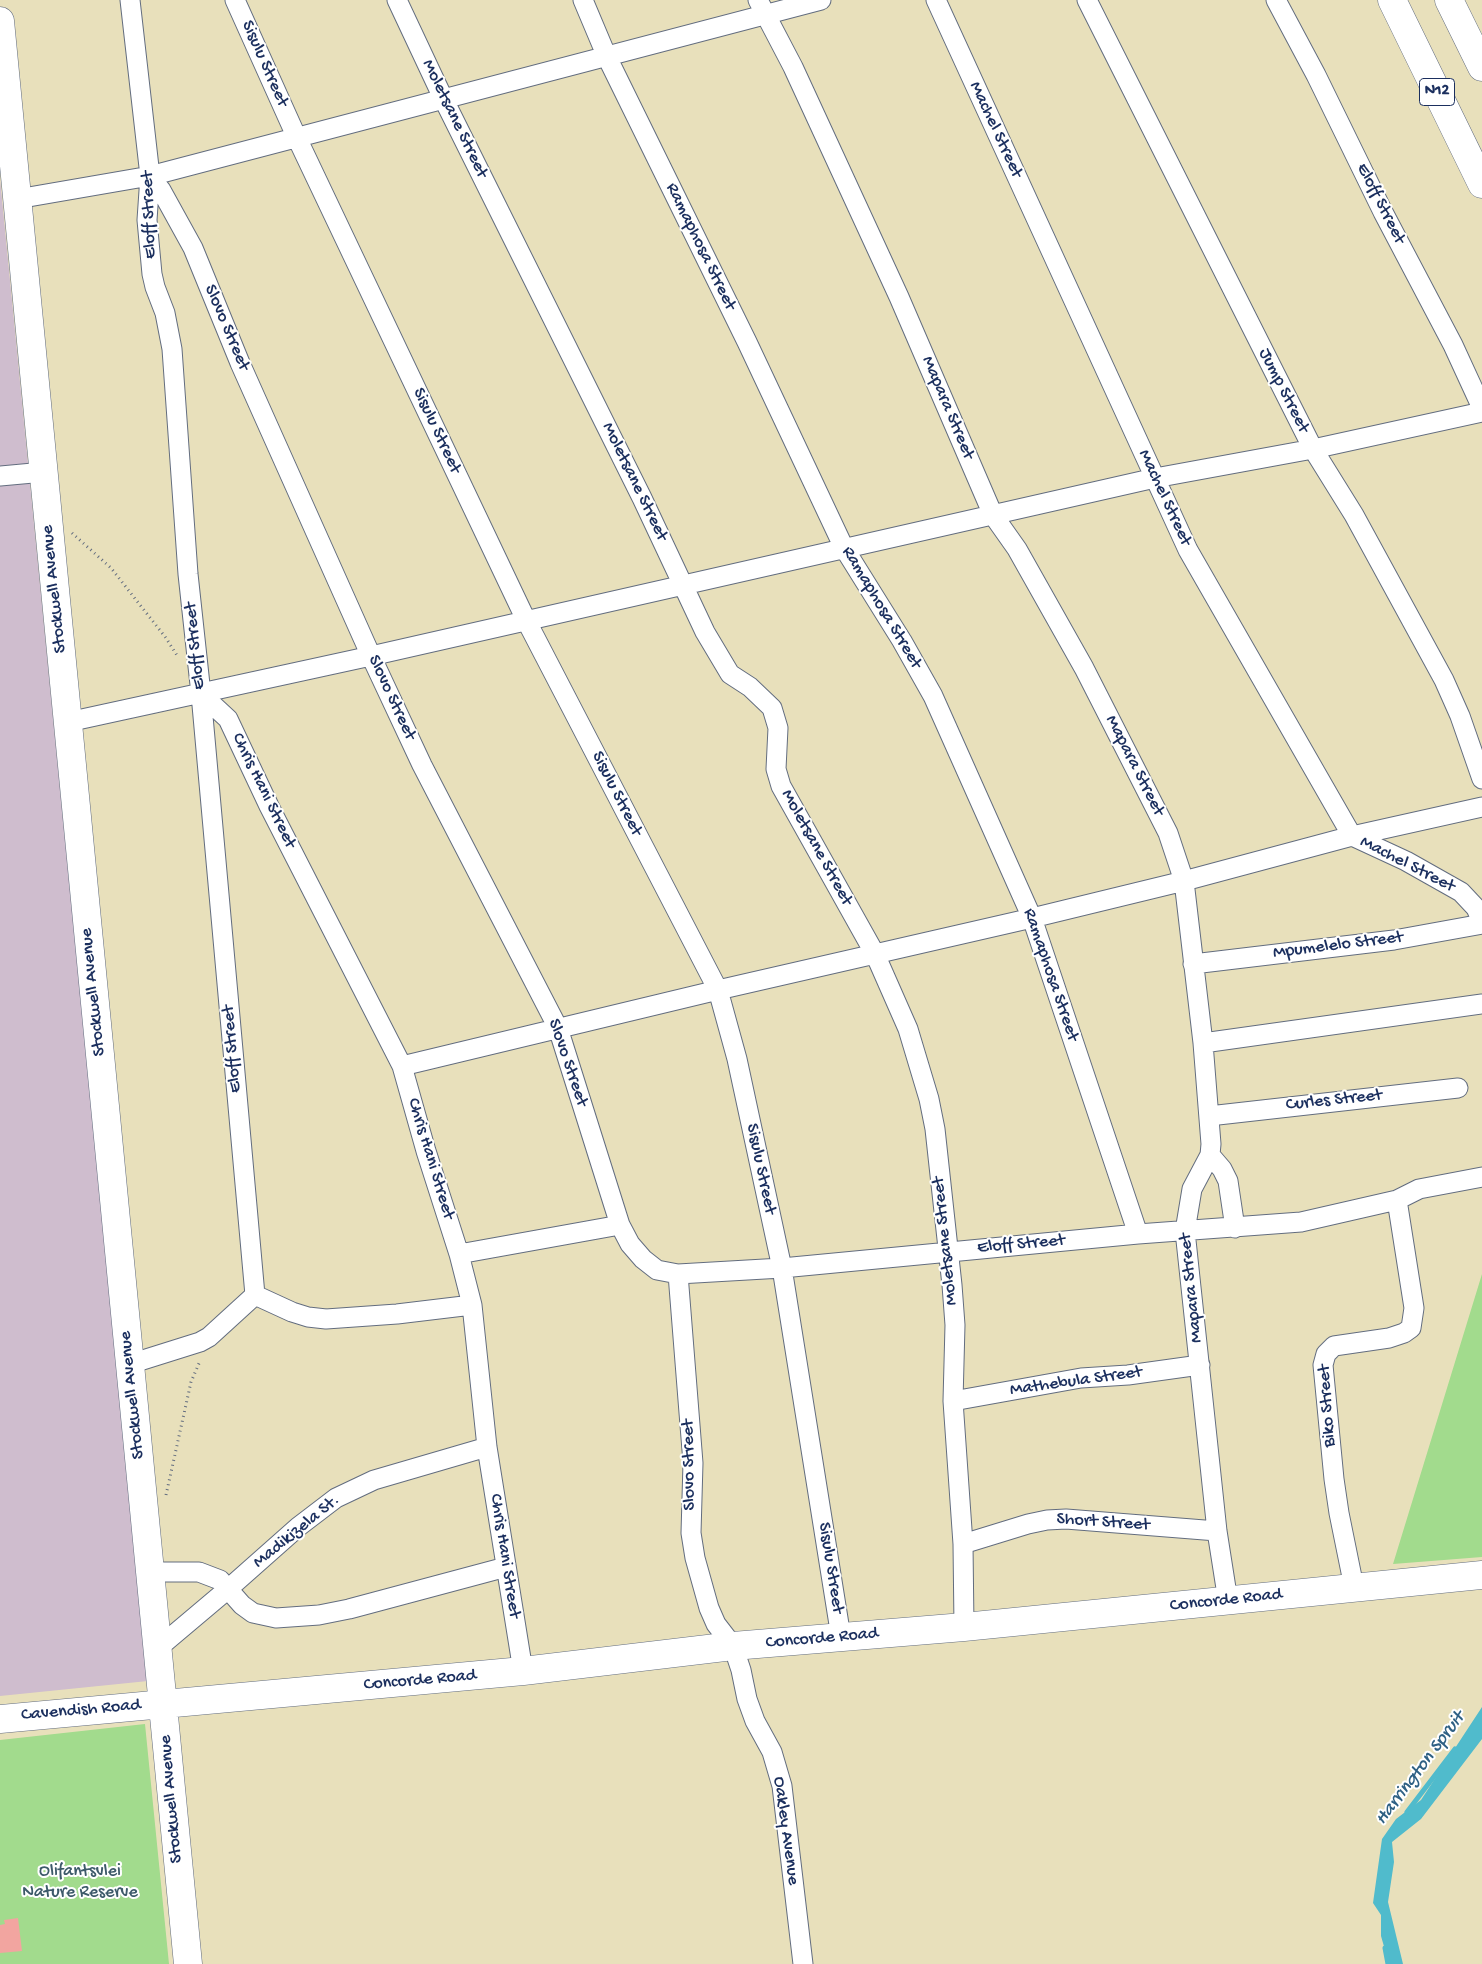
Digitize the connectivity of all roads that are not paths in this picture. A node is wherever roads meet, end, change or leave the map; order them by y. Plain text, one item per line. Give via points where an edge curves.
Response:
1 (130, 0) edge
2 (235, 0) edge
3 (397, 0) edge
4 (583, 0) edge
5 (822, 0) edge
6 (936, 0) edge
7 (1087, 0) edge
8 (1276, 0) edge
9 (1392, 0) edge
10 (1449, 0) edge
11 (761, 7) edge
12 (0, 21) edge
13 (607, 57) junction
14 (1482, 67) edge
15 (443, 98) junction
16 (297, 138) junction
17 (150, 176) junction
18 (1482, 184) edge
19 (17, 199) junction
20 (1482, 410) edge
21 (1313, 449) junction
22 (44, 472) junction
23 (0, 476) edge
24 (1155, 478) junction
25 (993, 515) junction
26 (844, 548) junction
27 (683, 584) junction
28 (526, 620) junction
29 (371, 656) junction
30 (201, 694) junction
31 (68, 722) junction
32 (1482, 779) edge
33 (1482, 807) edge
34 (1352, 836) junction
35 (1184, 881) junction
36 (1032, 918) junction
37 (1482, 923) edge
38 (875, 954) junction
39 (1193, 964) junction
40 (718, 990) junction
41 (1482, 1004) edge
42 (558, 1028) junction
43 (1203, 1043) junction
44 (402, 1066) junction
45 (1458, 1088) dead end
46 (1209, 1116) junction
47 (1210, 1155) junction
48 (1482, 1177) edge
49 (1397, 1200) junction
50 (620, 1225) junction
51 (1235, 1228) junction
52 (1185, 1231) junction
53 (1138, 1234) junction
54 (948, 1252) junction
55 (459, 1254) junction
56 (782, 1268) junction
57 (678, 1274) junction
58 (255, 1295) junction
59 (472, 1305) junction
60 (130, 1364) junction
61 (1200, 1365) junction
62 (953, 1401) junction
63 (487, 1447) junction
64 (1217, 1531) junction
65 (963, 1544) junction
66 (506, 1566) junction
67 (150, 1572) junction
68 (1482, 1575) edge
69 (1354, 1587) junction
70 (228, 1589) junction
71 (1228, 1601) junction
72 (964, 1627) junction
73 (841, 1637) junction
74 (734, 1646) junction
75 (158, 1648) junction
76 (523, 1671) junction
77 (163, 1704) junction
78 (0, 1719) edge
79 (188, 1964) edge
80 (803, 1964) edge

1 - 17 street, Eloff Street
2 - 16 street, Sisulu Street
3 - 15 street, Moletsane Street
4 - 13 street, Ramaphosa Street
5 - 11 street
6 - 24 street, Machel Street
7 - 21 street, Jump Street
8 - 20 street, Eloff Street via 1453,345
9 - 18 main road, N12
10 - 14 main road
11 - 13 street
11 - 25 street, Mapara Street via 900,297
12 - 19 main road, Stockwell Avenue
13 - 15 street
13 - 26 street, Ramaphosa Street
15 - 16 street
15 - 27 street, Moletsane Street
16 - 17 street
16 - 28 street, Sisulu Street
17 - 19 street
17 - 29 street, Slovo Street via 192,248
17 - 30 street, Eloff Street via 148,236 153,281 165,313 172,349 188,574
19 - 22 main road, Stockwell Avenue
20 - 21 street
21 - 24 street
21 - 32 street, Jump Street via 1336,484 1444,680
22 - 23 street
22 - 31 main road, Stockwell Avenue
24 - 25 street
24 - 34 street, Machel Street via 1188,550
25 - 26 street
25 - 35 street, Mapara Street via 1022,557 1084,668 1168,833
26 - 27 street
26 - 36 street, Ramaphosa Street via 933,696
27 - 28 street
27 - 38 street, Moletsane Street via 705,632 730,674 772,708 778,728 776,769 781,786
28 - 29 street
28 - 40 street, Sisulu Street
29 - 30 street
29 - 42 street, Slovo Street via 422,765
30 - 31 street
30 - 44 street, Chris Hani Street via 228,719
30 - 58 street, Eloff Street
31 - 60 main road, Stockwell Avenue
33 - 34 street
34 - 35 street
34 - 37 street, Machel Street via 1461,892 1476,908
35 - 36 street
35 - 39 street, Mapara Street
36 - 38 street
36 - 53 street, Ramaphosa Street
37 - 39 street, Mpumelelo Street via 1394,940
38 - 40 street
38 - 54 street, Moletsane Street via 908,1029 929,1099
39 - 43 street, Mapara Street
40 - 42 street
40 - 56 street, Sisulu Street via 737,1059
41 - 43 street
42 - 44 street
42 - 50 street, Slovo Street
43 - 46 street, Mapara Street
44 - 55 street, Chris Hani Street
45 - 46 street, Curles Street
46 - 47 street, Mapara Street
47 - 51 street via 1228,1182
47 - 52 street, Mapara Street via 1192,1190
48 - 49 street, Eloff Street via 1419,1189
49 - 51 street, Eloff Street via 1315,1220
49 - 69 street, Biko Street via 1414,1308 1411,1328 1389,1338 1334,1346 1326,1354 1323,1365 1338,1513
50 - 55 street
50 - 57 street, Eloff Street via 643,1259 657,1270
51 - 52 street, Eloff Street
52 - 53 street, Eloff Street
52 - 61 street, Mapara Street
53 - 54 street, Eloff Street
54 - 56 street, Eloff Street
54 - 62 street, Moletsane Street via 955,1325
55 - 59 street, Chris Hani Street
56 - 57 street, Eloff Street
56 - 73 street, Sisulu Street
57 - 74 street, Slovo Street via 693,1463 691,1533 709,1608 716,1624
58 - 59 street via 292,1312 326,1319
58 - 60 street via 209,1337
59 - 63 street, Chris Hani Street
60 - 67 main road, Stockwell Avenue
61 - 62 street, Mathebula Street via 1081,1378
61 - 64 street, Mapara Street
62 - 65 street, Moletsane Street
63 - 66 street, Chris Hani Street
63 - 70 street, Madikizela St. via 374,1480 336,1498
64 - 65 street, Short Street via 1066,1519 1028,1524
64 - 71 street, Mapara Street
65 - 72 street, Moletsane Street
66 - 70 street via 349,1609 293,1618 253,1613
66 - 76 street, Chris Hani Street
67 - 70 street via 199,1572 220,1580
67 - 75 main road, Stockwell Avenue
68 - 69 main road, Concorde Road
69 - 71 main road, Concorde Road
70 - 75 street, Madikizela St.
71 - 72 main road, Concorde Road
72 - 73 main road, Concorde Road
73 - 74 main road, Concorde Road
74 - 76 main road, Concorde Road
74 - 80 street, Oakley Avenue via 747,1700 772,1752 782,1786
75 - 77 main road, Stockwell Avenue
76 - 77 main road, Concorde Road
77 - 78 main road, Cavendish Road
77 - 79 main road, Stockwell Avenue

